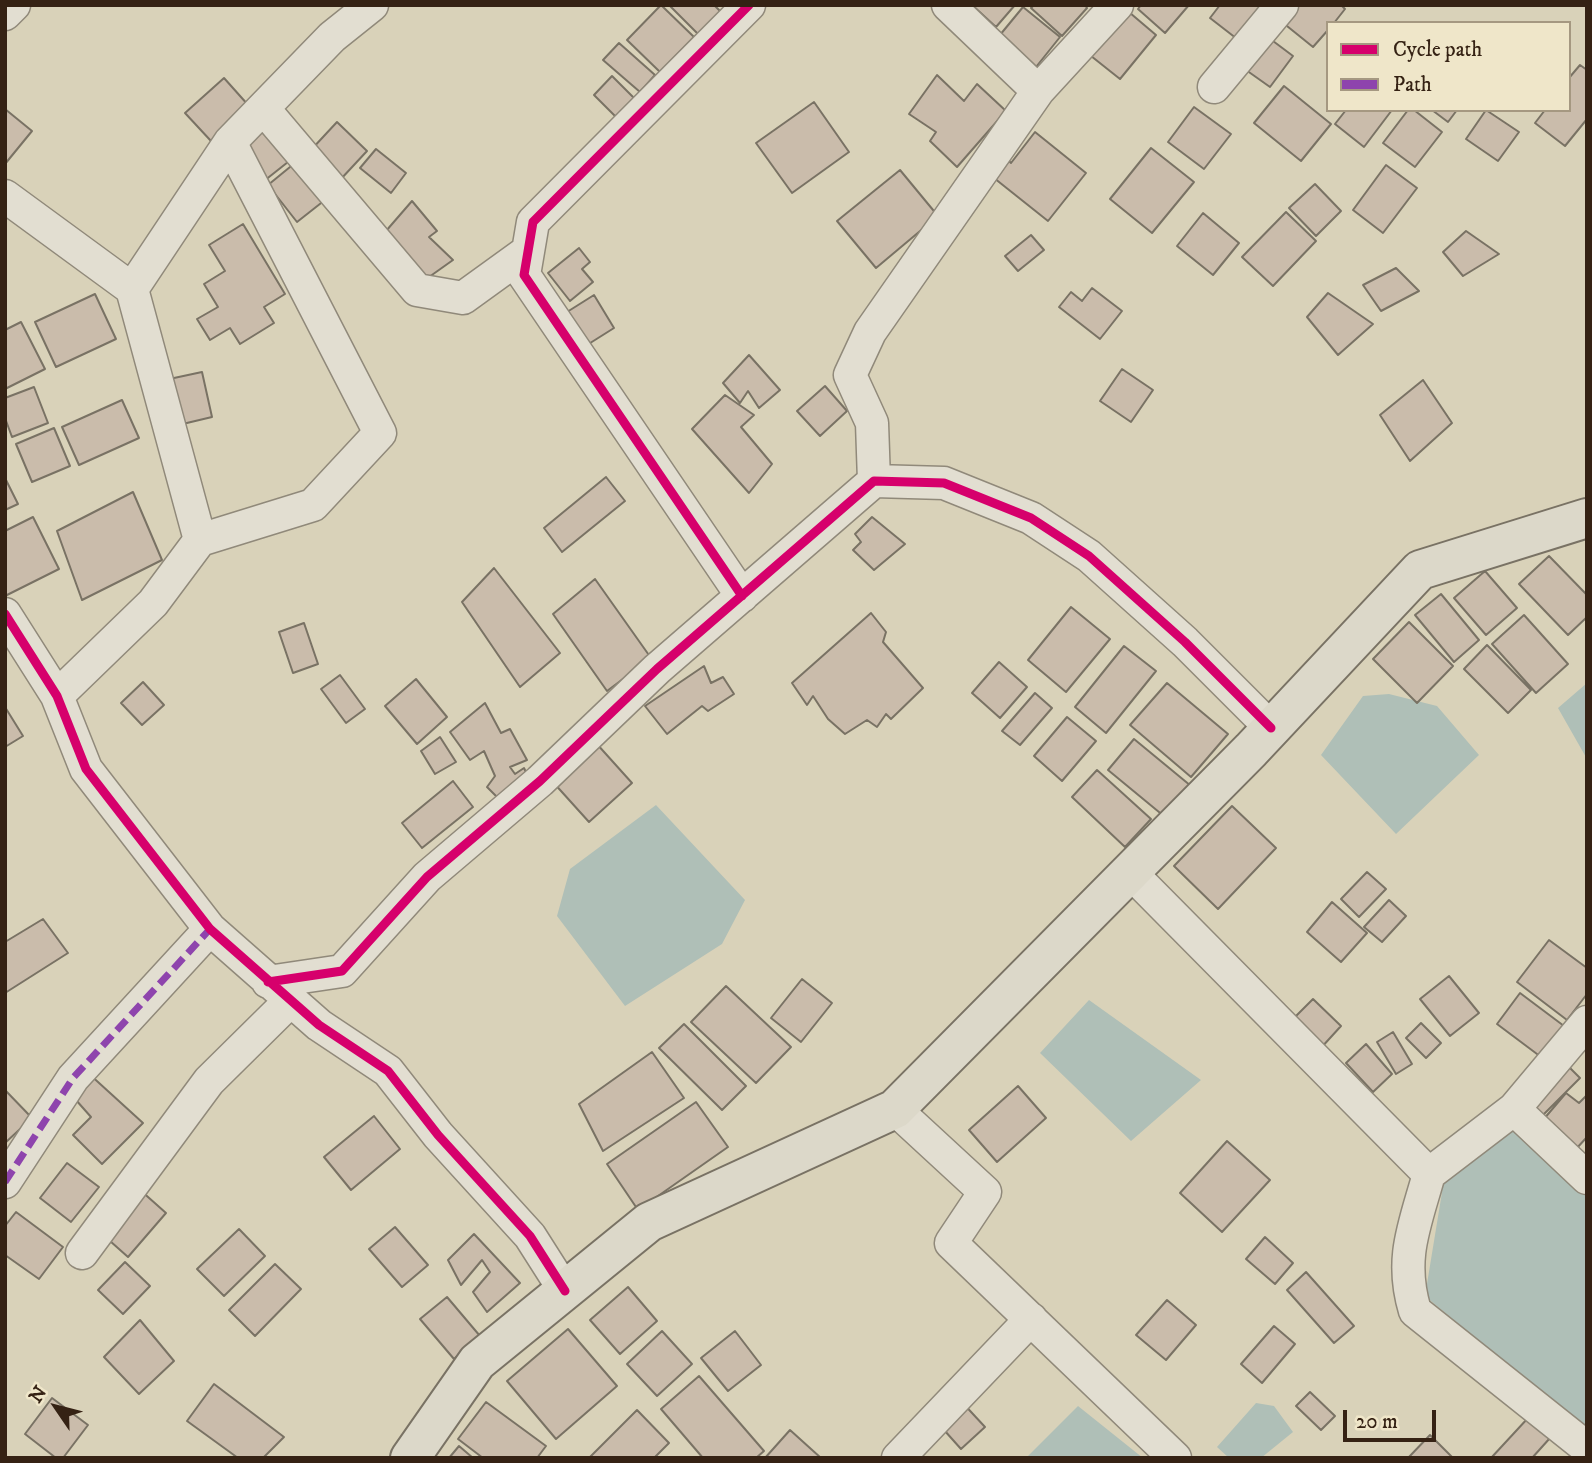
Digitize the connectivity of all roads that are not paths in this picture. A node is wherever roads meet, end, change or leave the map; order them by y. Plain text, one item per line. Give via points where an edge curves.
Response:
1 (14, 5) edge
2 (372, 5) edge
3 (749, 5) edge
4 (948, 5) edge
5 (1117, 5) edge
6 (1282, 5) edge
7 (5, 14) edge
8 (1214, 87) dead end
9 (1038, 91) junction
10 (263, 108) junction
11 (230, 142) junction
12 (5, 196) edge
13 (528, 251) junction
14 (132, 289) junction
15 (874, 481) junction
16 (1587, 518) edge
17 (200, 540) junction
18 (742, 596) junction
19 (5, 614) edge
20 (57, 696) junction
21 (1271, 729) junction
22 (1130, 873) junction
23 (210, 929) junction
24 (279, 991) junction
25 (1587, 1022) edge
26 (895, 1109) junction
27 (1514, 1109) junction
28 (1429, 1174) junction
29 (1587, 1178) edge
30 (5, 1182) edge
31 (82, 1253) dead end
32 (565, 1291) junction
33 (1031, 1319) junction
34 (1587, 1448) edge
35 (410, 1458) edge
36 (898, 1458) edge
37 (1175, 1458) edge

1 - 7 street
2 - 10 street via 332,37
3 - 13 street via 533,222
4 - 9 street
5 - 9 street
6 - 8 street
9 - 15 street via 870,332 850,375 872,423
10 - 11 street
10 - 13 street via 417,290 463,298
11 - 14 street
11 - 17 street via 380,433 313,505
12 - 14 street
13 - 18 street via 524,275
14 - 17 street
15 - 18 street
15 - 21 street via 944,483 1031,518 1089,556 1185,642
16 - 21 main road via 1420,570
17 - 20 street via 153,603
18 - 24 street via 427,877 342,971
19 - 20 street
20 - 23 street via 86,769
21 - 22 main road
22 - 26 main road
22 - 28 street
23 - 24 street
23 - 30 street via 73,1078
24 - 31 street
24 - 32 street via 319,1025 388,1070 438,1135 530,1236
25 - 27 street
26 - 32 main road via 649,1222
26 - 33 street via 985,1192 951,1242
27 - 28 street
27 - 29 street
28 - 34 street via 1408,1252 1407,1283 1415,1311
32 - 35 main road via 477,1362
33 - 36 street
33 - 37 street

